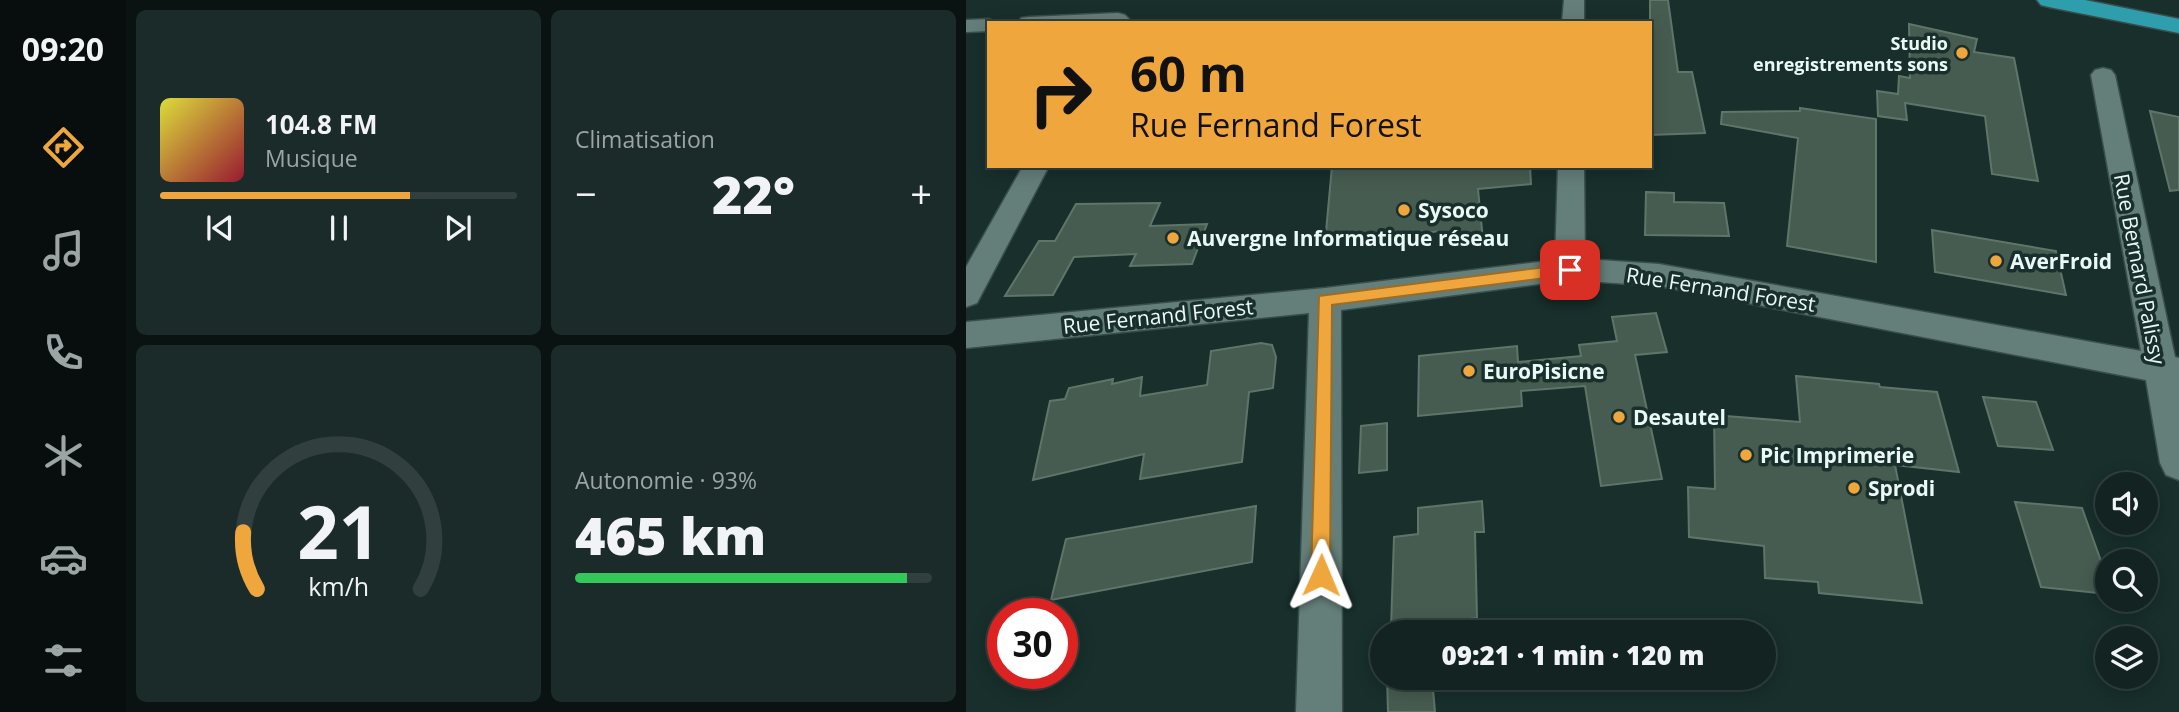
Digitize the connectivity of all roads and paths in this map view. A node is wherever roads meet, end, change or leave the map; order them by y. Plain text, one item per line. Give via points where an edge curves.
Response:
1 (1574, 0) edge
2 (2049, 0) edge
3 (2102, 0) edge
4 (1121, 14) edge
5 (2179, 15) edge
6 (1049, 21) edge
7 (1573, 21) edge
8 (987, 25) edge
9 (966, 26) edge
10 (2179, 26) edge
11 (2103, 75) dead end
12 (1035, 168) edge
13 (1572, 168) edge
14 (1570, 270) junction
15 (966, 295) edge
16 (1325, 300) junction
17 (966, 335) edge
18 (2169, 370) edge
19 (2179, 463) edge
20 (1319, 712) edge

1 - 7 street
2 - 10 highway
3 - 5 highway
4 - 6 street
8 - 9 street
11 - 18 street, Rue Bernard Palissy
12 - 15 street
13 - 14 street
14 - 16 street, Rue Fernand Forest
14 - 18 street, Rue Fernand Forest via 1659,275
16 - 17 street, Rue Fernand Forest
16 - 20 street
18 - 19 street, Rue Bernard Palissy

